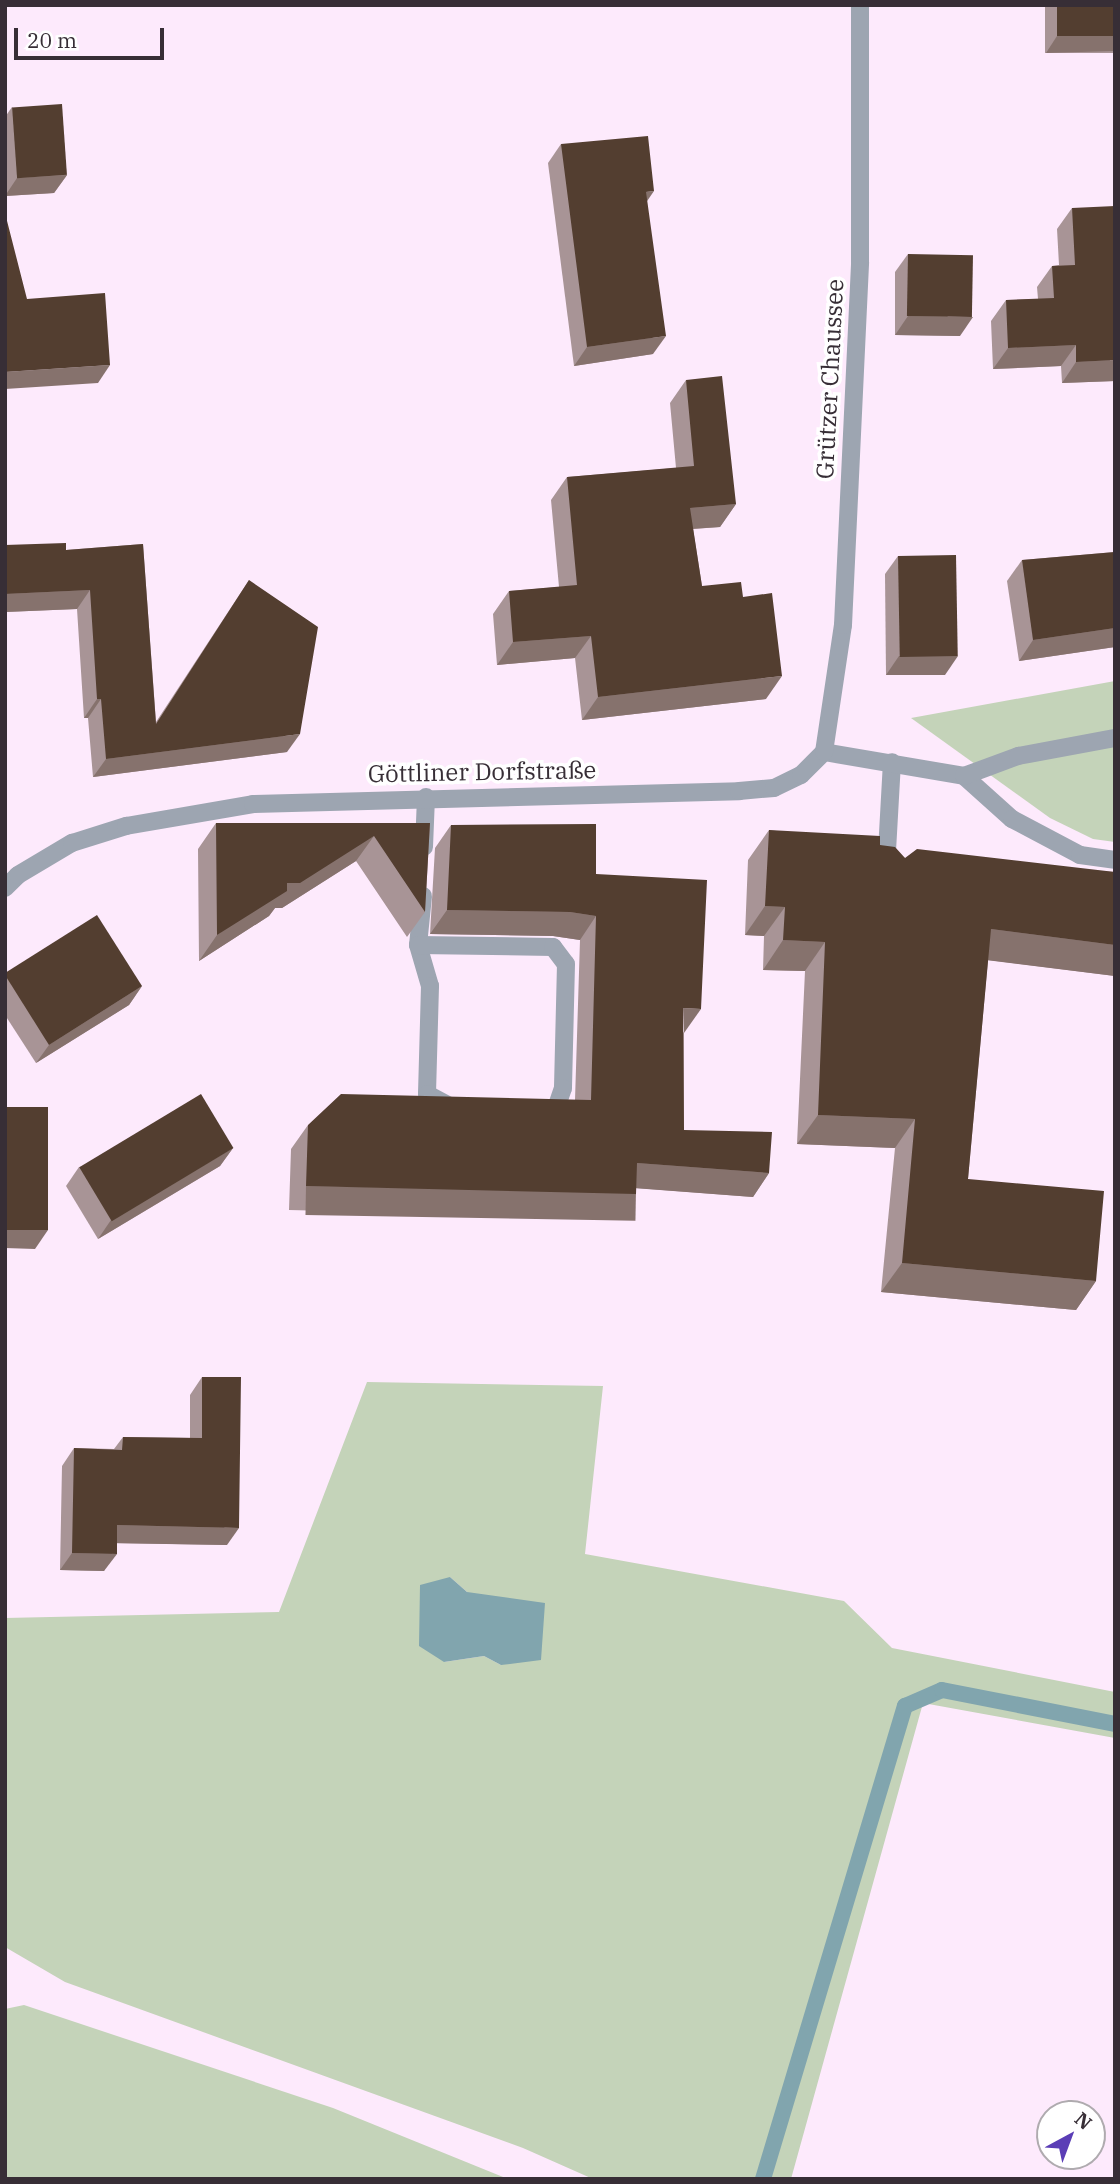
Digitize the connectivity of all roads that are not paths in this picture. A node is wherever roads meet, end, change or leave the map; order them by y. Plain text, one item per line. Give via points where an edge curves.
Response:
1 (860, 5) edge
2 (1115, 738) edge
3 (824, 752) junction
4 (892, 762) junction
5 (964, 776) junction
6 (426, 797) junction
7 (1115, 860) edge
8 (886, 876) edge
9 (5, 888) edge
10 (418, 945) junction
11 (474, 1113) edge
12 (527, 1114) edge

1 - 3 street, Grützer Chaussee via 860,262 844,611
2 - 5 street via 1018,756
3 - 4 street
3 - 6 street, Göttliner Dorfstraße via 801,775 774,788
4 - 5 street
4 - 8 street
5 - 7 street via 1012,819 1080,855
6 - 9 street, Göttliner Dorfstraße via 253,804 125,826 72,843 18,875
6 - 10 street
10 - 11 street via 430,986 427,1094 461,1113
10 - 12 street via 553,947 566,964 563,1088 554,1114

